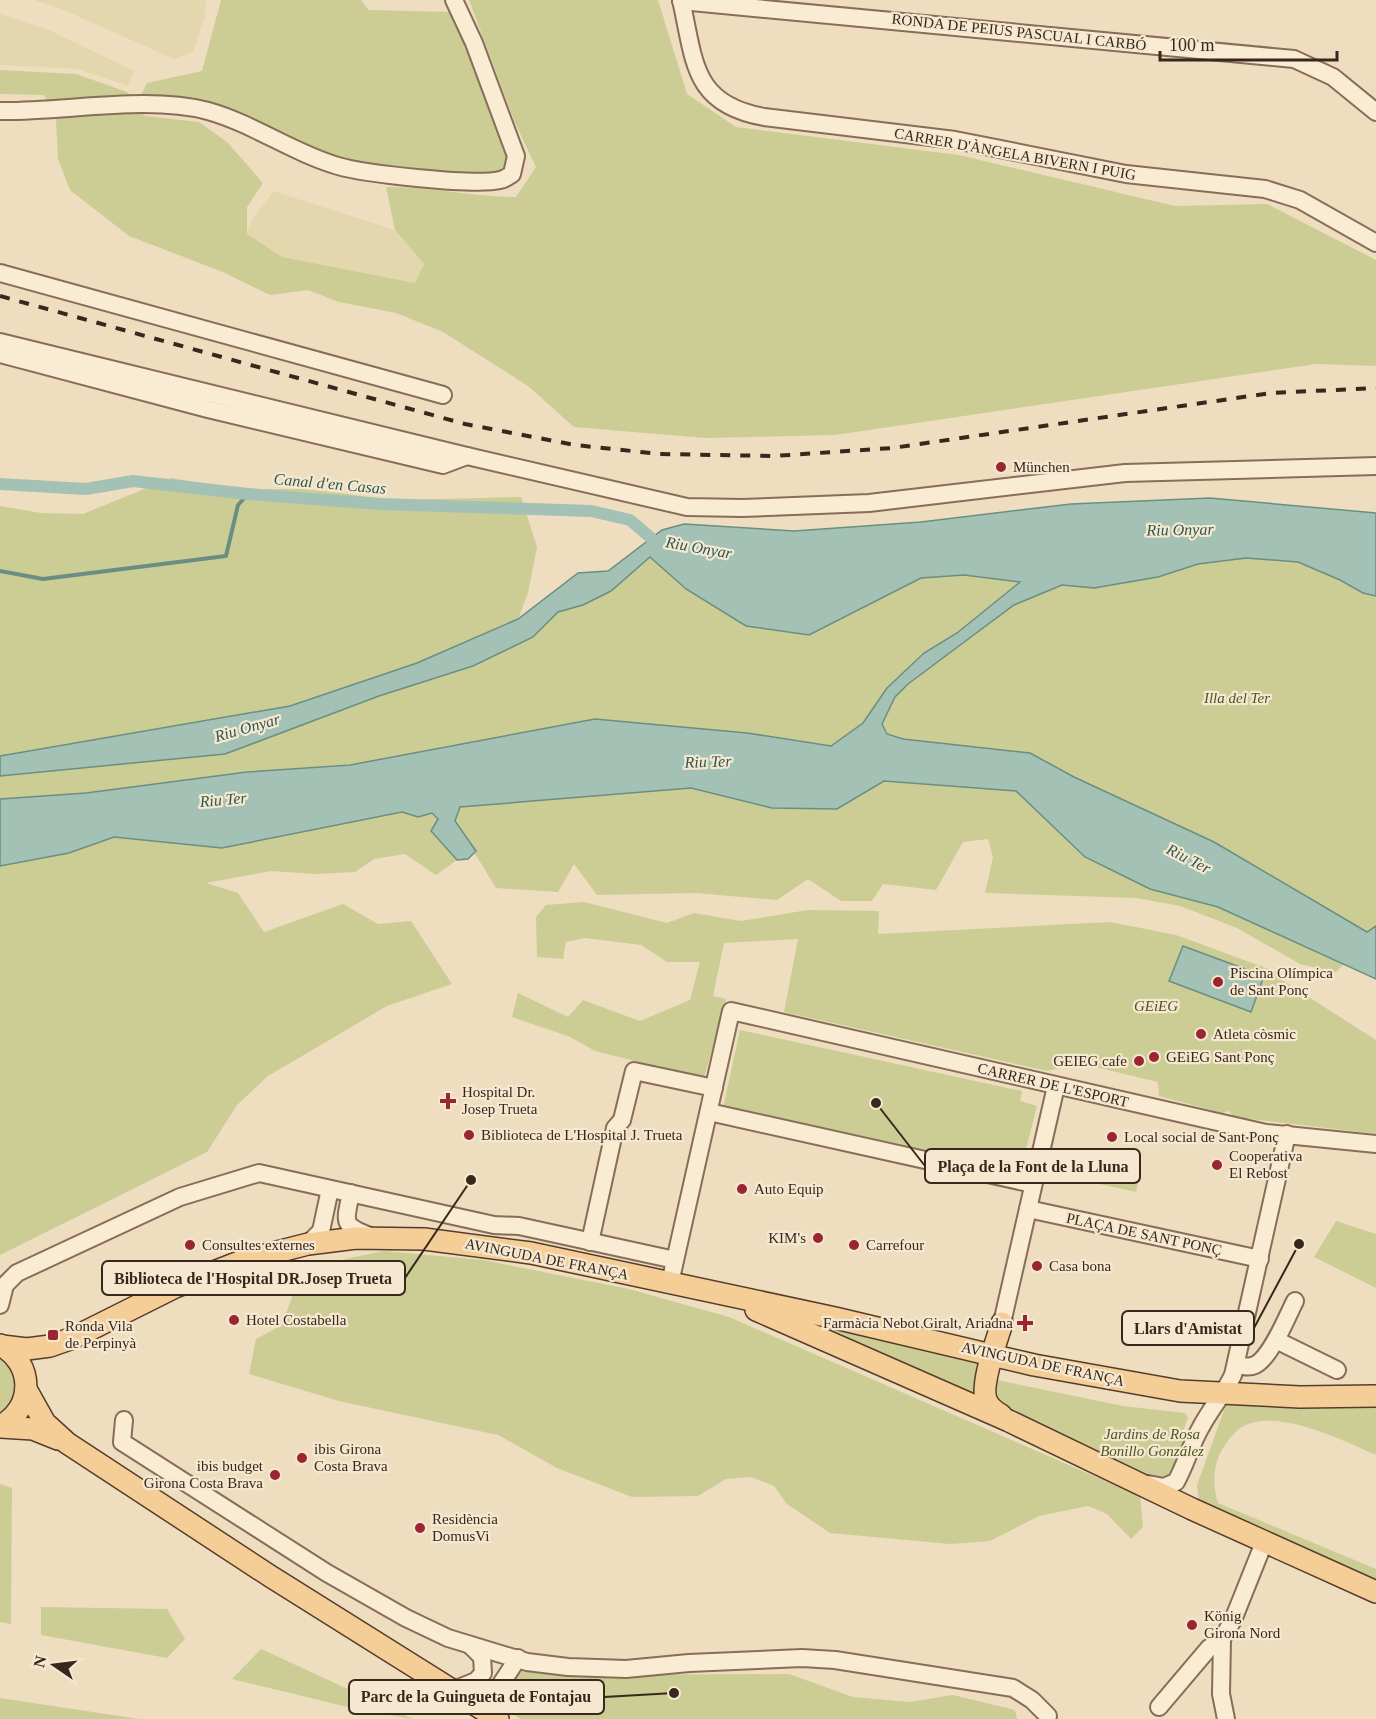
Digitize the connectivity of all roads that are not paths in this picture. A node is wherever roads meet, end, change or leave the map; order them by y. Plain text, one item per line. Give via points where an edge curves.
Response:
1 (454, 0) edge
2 (681, 0) edge
3 (0, 111) edge
4 (1376, 112) edge
5 (1376, 243) edge
6 (0, 273) edge
7 (0, 342) edge
8 (0, 354) edge
9 (443, 395) dead end
10 (468, 456) junction
11 (1376, 466) edge
12 (1056, 1086) junction
13 (714, 1088) junction
14 (709, 1112) junction
15 (1287, 1134) junction
16 (1376, 1144) edge
17 (1034, 1184) junction
18 (330, 1189) junction
19 (351, 1193) junction
20 (1028, 1209) junction
21 (376, 1238) junction
22 (590, 1242) junction
23 (308, 1245) junction
24 (1260, 1259) junction
25 (675, 1260) junction
26 (670, 1283) junction
27 (714, 1292) junction
28 (1295, 1301) dead end
29 (0, 1305) edge
30 (1002, 1323) junction
31 (73, 1338) junction
32 (1276, 1340) junction
33 (1, 1345) edge
34 (992, 1353) junction
35 (1034, 1365) junction
36 (1236, 1365) junction
37 (1337, 1370) dead end
38 (986, 1385) junction
39 (26, 1386) junction
40 (1180, 1391) junction
41 (1225, 1393) junction
42 (1376, 1396) edge
43 (124, 1420) dead end
44 (1009, 1421) junction
45 (1203, 1424) junction
46 (0, 1426) edge
47 (67, 1443) junction
48 (1138, 1483) junction
49 (1265, 1540) junction
50 (1376, 1592) edge
51 (1222, 1639) junction
52 (470, 1644) junction
53 (501, 1653) junction
54 (518, 1658) junction
55 (483, 1673) junction
56 (499, 1686) junction
57 (452, 1691) junction
58 (477, 1706) junction
59 (1159, 1707) dead end
60 (1048, 1716) dead end
61 (498, 1719) edge
62 (1226, 1719) edge

1 - 3 street via 516,156 512,174 502,180 476,182 358,171 337,166 207,111 151,105
2 - 4 street, RONDA DE PEIUS PASCUAL I CARBÓ via 1294,59 1333,76
2 - 5 street, CARRER D'ÀNGELA BIVERN I PUIG via 706,87 722,104 736,110 764,117 955,140 1126,174 1265,189 1300,200
6 - 9 street
7 - 10 street
8 - 10 street via 442,465
10 - 11 street via 667,503 719,508 869,503 1125,473
12 - 13 street, CARRER DE L'ESPORT via 731,1011
12 - 15 street, CARRER DE L'ESPORT via 1266,1133
12 - 17 street
13 - 14 street
13 - 22 street via 634,1071 622,1120 615,1128
14 - 17 street
14 - 25 street
15 - 16 street, CARRER DE L'ESPORT
15 - 24 street
17 - 20 street
18 - 19 street
18 - 23 street via 321,1231
18 - 29 street via 259,1173 180,1197 17,1273 4,1285
19 - 21 street via 347,1224
19 - 22 street
20 - 24 street, PLAÇA DE SANT PONÇ
20 - 30 street
21 - 23 main road, AVINGUDA DE FRANÇA
21 - 26 main road, AVINGUDA DE FRANÇA via 498,1248
22 - 25 street
23 - 31 main road, AVINGUDA DE FRANÇA via 205,1274
24 - 36 street
25 - 26 street
26 - 27 main road, AVINGUDA DE FRANÇA
27 - 34 main road, AVINGUDA DE FRANÇA
27 - 44 main road, AVINGUDA DE FRANÇA
28 - 32 street
30 - 34 main road
30 - 35 main road via 1014,1354
31 - 33 main road, AVINGUDA DE FRANÇA via 38,1349
31 - 39 main road, AVINGUDA DE FRANÇA via 39,1366
32 - 36 street via 1256,1365
32 - 37 street
33 - 39 main road via 19,1361
34 - 35 main road, AVINGUDA DE FRANÇA
34 - 38 main road
35 - 38 main road via 1011,1367
35 - 40 main road, AVINGUDA DE FRANÇA
36 - 41 street
38 - 44 main road via 987,1402
39 - 46 main road, AVINGUDA DE FRANÇA via 20,1410
39 - 47 main road via 45,1424
40 - 41 main road, AVINGUDA DE FRANÇA
40 - 45 street via 1203,1410
41 - 42 main road, AVINGUDA DE FRANÇA
41 - 45 street
43 - 52 street via 122,1442 327,1573 406,1618
44 - 48 main road, AVINGUDA DE FRANÇA
45 - 48 street via 1172,1485
46 - 47 main road via 33,1429
47 - 57 main road
48 - 49 main road, AVINGUDA DE FRANÇA
49 - 50 main road, AVINGUDA DE FRANÇA
49 - 51 street
51 - 59 street via 1209,1648
51 - 62 street via 1221,1694
52 - 53 street
52 - 55 street via 482,1657
53 - 54 street
53 - 55 street
53 - 56 street
54 - 56 street
54 - 60 street via 568,1667 626,1669 802,1658 835,1660 1013,1688
55 - 57 street via 476,1681
55 - 58 street
56 - 58 street
56 - 61 street
57 - 58 main road
58 - 61 main road

